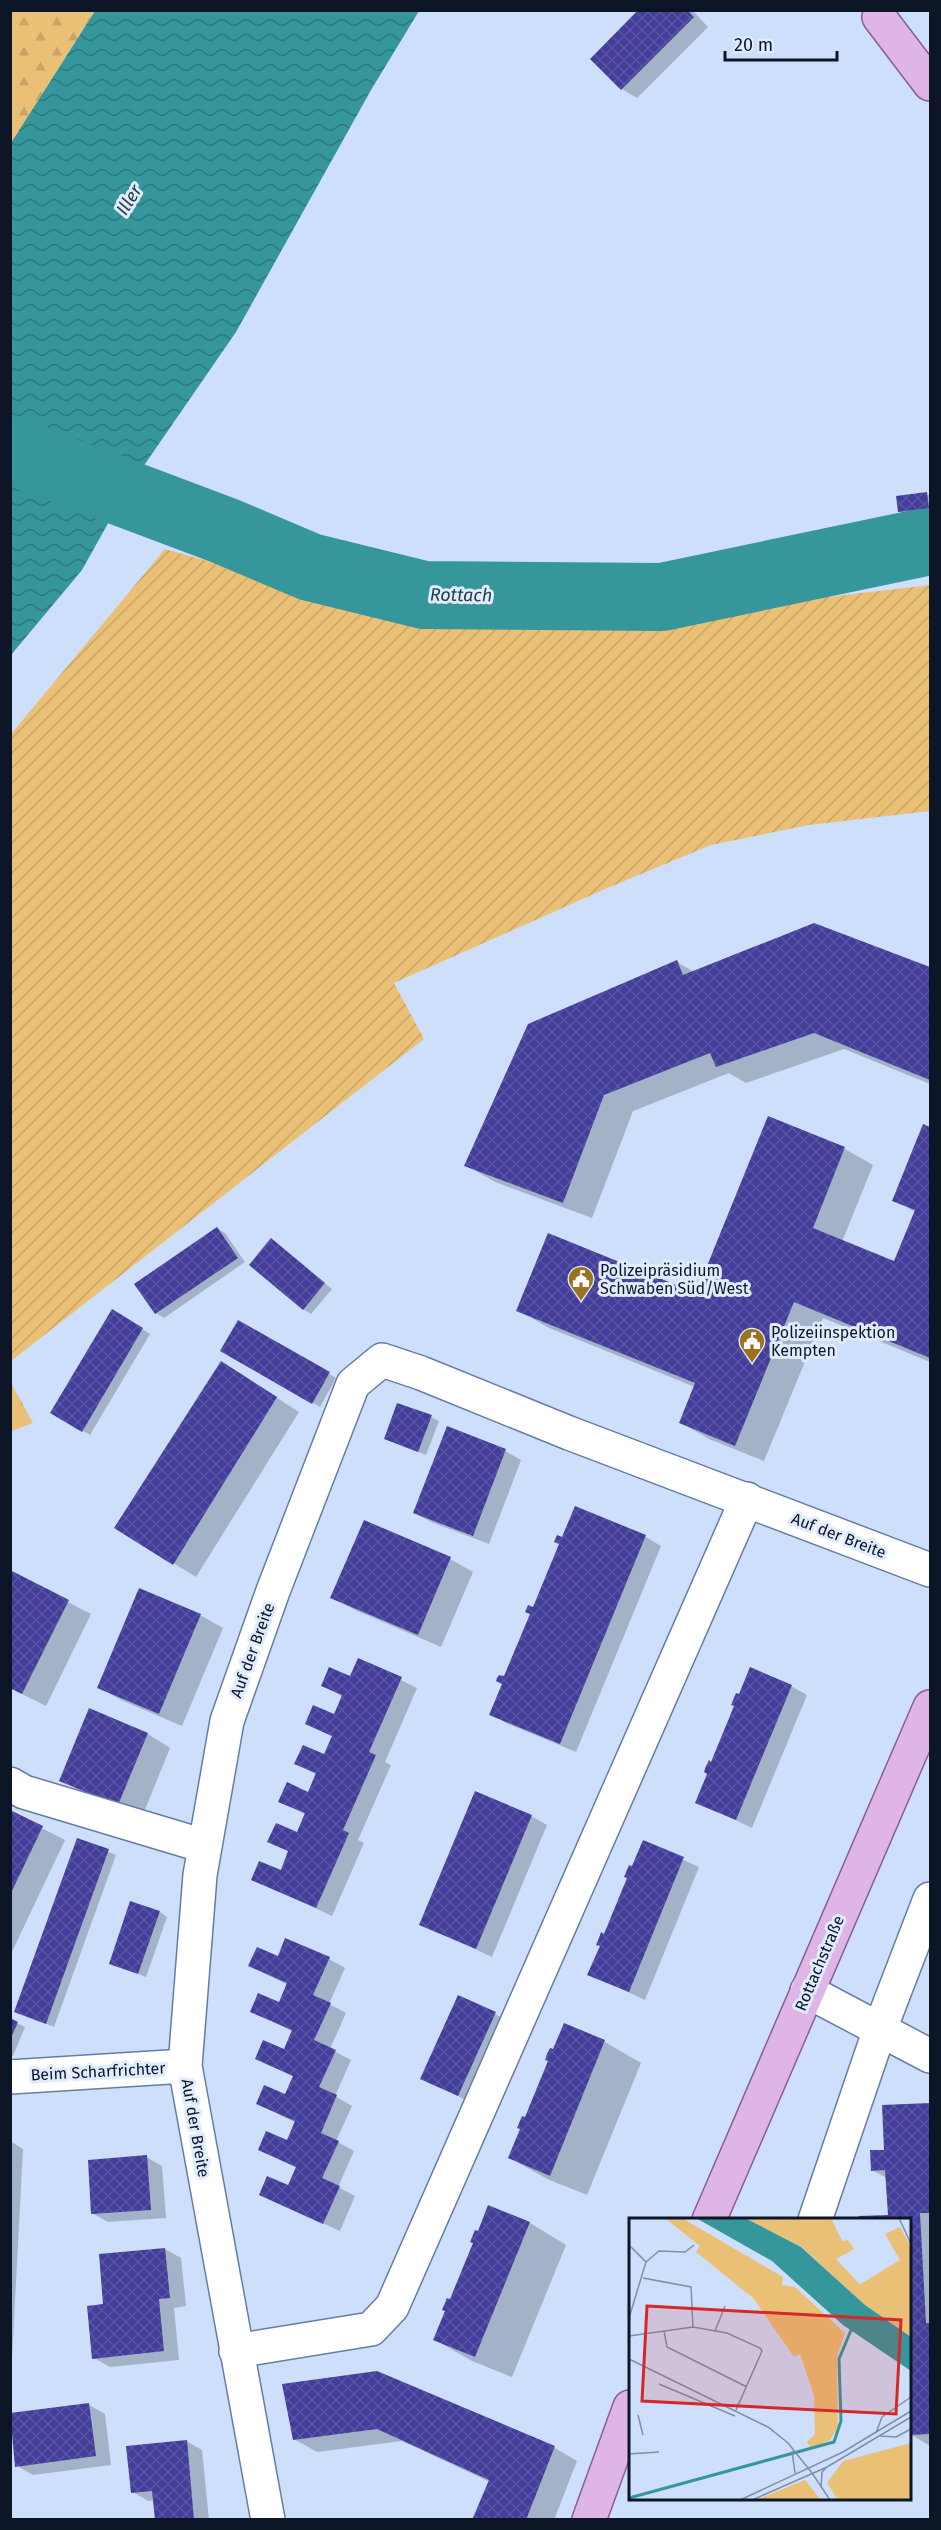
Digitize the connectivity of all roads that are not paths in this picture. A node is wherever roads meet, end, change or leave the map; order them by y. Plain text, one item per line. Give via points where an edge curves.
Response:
1 (877, 14) edge
2 (930, 84) edge
3 (747, 1499) junction
4 (930, 1570) edge
5 (930, 1707) edge
6 (10, 1784) edge
7 (204, 1846) junction
8 (930, 1899) edge
9 (807, 1991) junction
10 (880, 2029) junction
11 (930, 2055) edge
12 (185, 2066) junction
13 (10, 2077) edge
14 (710, 2218) edge
15 (816, 2218) edge
16 (236, 2351) junction
17 (629, 2410) edge
18 (267, 2520) edge
19 (589, 2520) edge

1 - 2 main road
3 - 4 street, Auf der Breite
3 - 7 street, Auf der Breite via 382,1360 353,1384 273,1591 227,1721
3 - 16 street via 392,2307 371,2329
5 - 9 main road, Rottachstraße
6 - 7 street via 24,1792
7 - 12 street, Auf der Breite
8 - 10 street
9 - 10 street
9 - 14 main road, Rottachstraße
10 - 11 street
10 - 15 street
12 - 13 street, Beim Scharfrichter
12 - 16 street, Auf der Breite
16 - 18 street, Auf der Breite
17 - 19 main road

